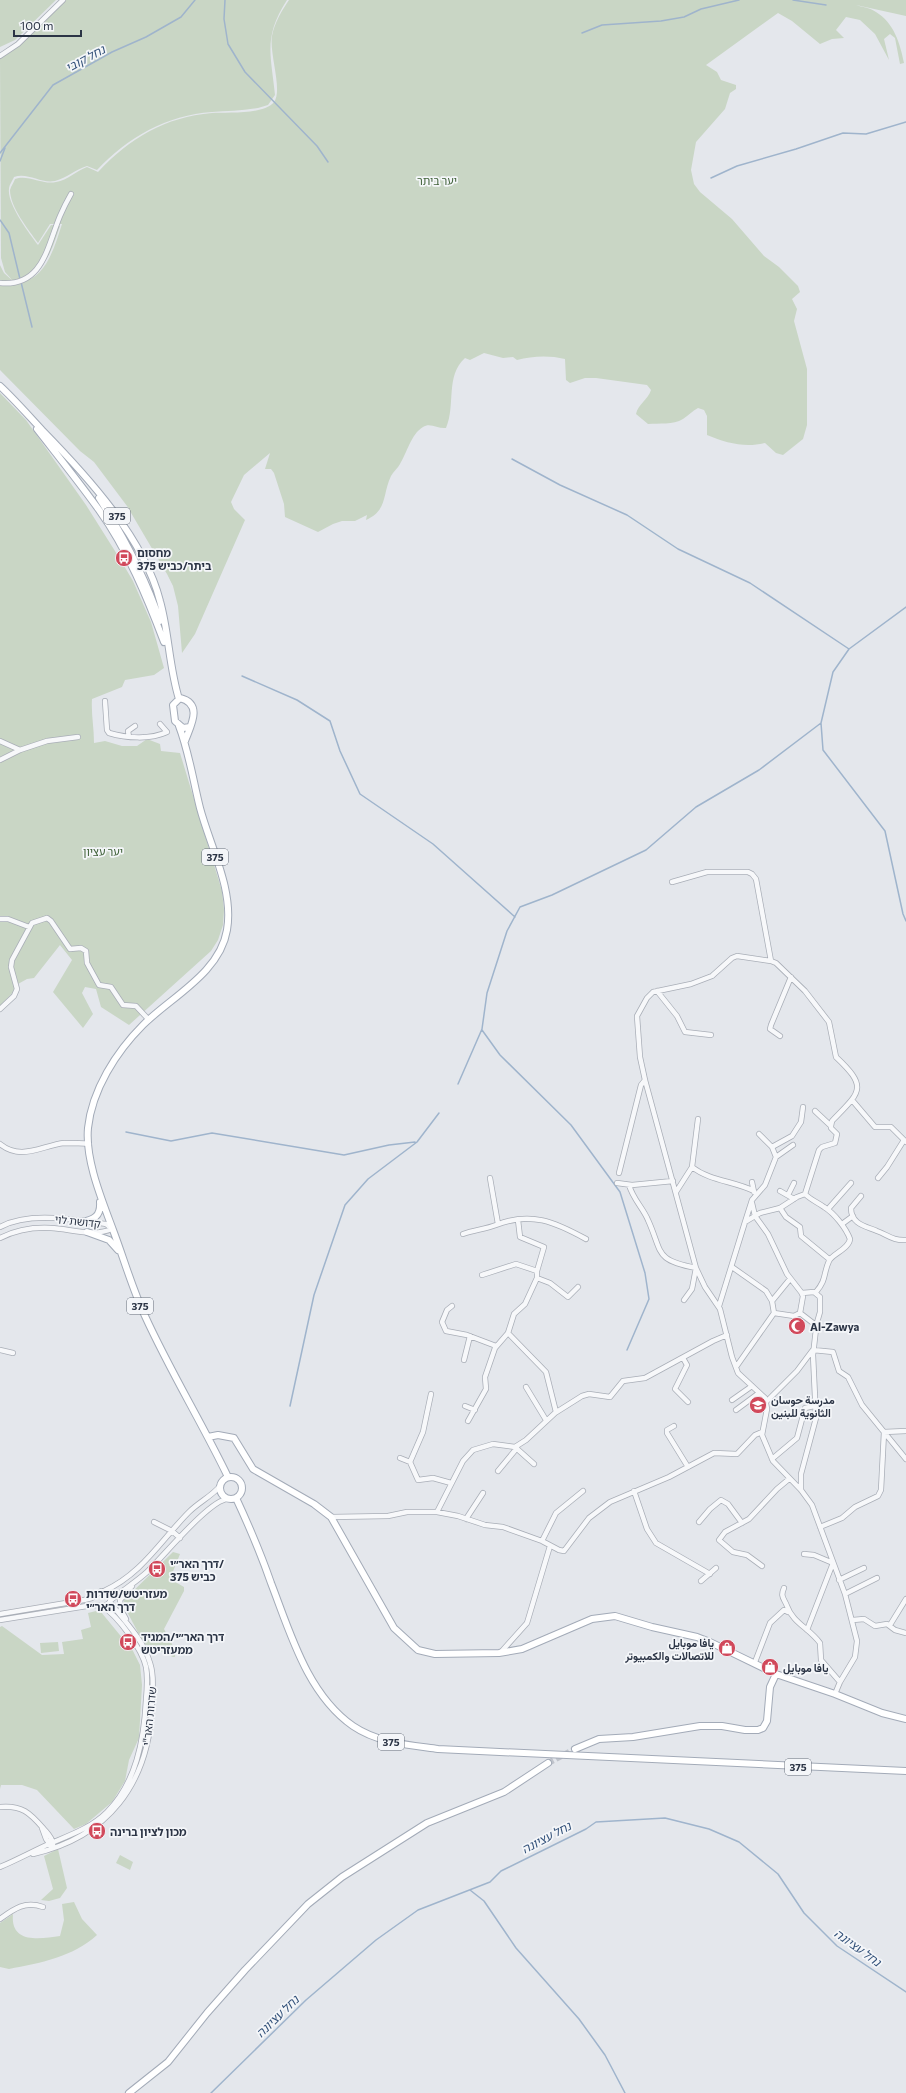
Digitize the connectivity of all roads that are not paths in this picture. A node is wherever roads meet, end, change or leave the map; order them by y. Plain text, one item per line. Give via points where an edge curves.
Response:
1 (63, 0) edge
2 (0, 56) edge
3 (71, 194) dead end
4 (0, 283) edge
5 (0, 386) edge
6 (19, 406) junction
7 (168, 653) junction
8 (179, 699) junction
9 (105, 701) dead end
10 (160, 724) dead end
11 (135, 726) dead end
12 (179, 726) junction
13 (190, 726) junction
14 (78, 737) dead end
15 (129, 737) junction
16 (0, 741) edge
17 (185, 741) junction
18 (20, 750) junction
19 (0, 760) edge
20 (672, 882) dead end
21 (0, 920) edge
22 (29, 928) junction
23 (771, 961) junction
24 (791, 977) junction
25 (657, 991) junction
26 (0, 1009) edge
27 (149, 1020) junction
28 (711, 1035) dead end
29 (780, 1036) dead end
30 (645, 1080) junction
31 (852, 1100) junction
32 (804, 1108) dead end
33 (815, 1111) dead end
34 (698, 1119) dead end
35 (831, 1126) junction
36 (759, 1134) dead end
37 (905, 1141) edge
38 (0, 1144) edge
39 (89, 1144) junction
40 (793, 1145) dead end
41 (772, 1147) junction
42 (776, 1157) junction
43 (692, 1167) junction
44 (619, 1173) dead end
45 (490, 1178) dead end
46 (878, 1178) dead end
47 (673, 1181) junction
48 (752, 1182) dead end
49 (617, 1183) dead end
50 (794, 1183) dead end
51 (852, 1183) dead end
52 (629, 1185) junction
53 (754, 1191) junction
54 (780, 1191) dead end
55 (676, 1192) junction
56 (805, 1194) junction
57 (788, 1195) junction
58 (100, 1196) junction
59 (862, 1196) dead end
60 (754, 1198) junction
61 (794, 1199) junction
62 (752, 1203) junction
63 (780, 1208) junction
64 (828, 1209) junction
65 (755, 1216) junction
66 (853, 1216) junction
67 (518, 1220) junction
68 (81, 1222) junction
69 (745, 1222) junction
70 (498, 1224) junction
71 (842, 1224) junction
72 (0, 1227) edge
73 (112, 1228) junction
74 (87, 1232) junction
75 (463, 1234) dead end
76 (0, 1238) edge
77 (586, 1239) dead end
78 (906, 1240) edge
79 (121, 1254) junction
80 (829, 1259) junction
81 (732, 1267) junction
82 (696, 1268) junction
83 (537, 1271) junction
84 (482, 1274) dead end
85 (537, 1278) junction
86 (790, 1279) junction
87 (578, 1287) dead end
88 (816, 1292) junction
89 (802, 1293) junction
90 (684, 1300) dead end
91 (772, 1301) junction
92 (452, 1306) dead end
93 (719, 1306) junction
94 (774, 1313) junction
95 (800, 1313) junction
96 (816, 1326) junction
97 (508, 1333) junction
98 (728, 1335) junction
99 (470, 1336) junction
100 (496, 1346) junction
101 (0, 1350) edge
102 (813, 1350) junction
103 (13, 1353) dead end
104 (682, 1358) junction
105 (464, 1360) dead end
106 (736, 1367) junction
107 (752, 1386) junction
108 (526, 1387) dead end
109 (760, 1393) junction
110 (431, 1394) dead end
111 (732, 1400) dead end
112 (688, 1402) dead end
113 (766, 1402) junction
114 (465, 1406) dead end
115 (814, 1406) junction
116 (475, 1410) junction
117 (736, 1410) dead end
118 (556, 1412) junction
119 (546, 1420) junction
120 (468, 1421) dead end
121 (674, 1426) dead end
122 (906, 1431) edge
123 (762, 1432) junction
124 (884, 1432) junction
125 (208, 1437) junction
126 (516, 1447) junction
127 (400, 1458) dead end
128 (772, 1459) junction
129 (906, 1459) edge
130 (410, 1462) junction
131 (534, 1464) dead end
132 (688, 1467) junction
133 (498, 1471) dead end
134 (228, 1478) junction
135 (789, 1480) junction
136 (451, 1483) junction
137 (220, 1486) junction
138 (801, 1490) junction
139 (583, 1491) dead end
140 (634, 1491) junction
141 (483, 1493) dead end
142 (236, 1498) junction
143 (228, 1499) junction
144 (437, 1512) junction
145 (331, 1517) junction
146 (466, 1519) junction
147 (154, 1522) dead end
148 (699, 1522) dead end
149 (742, 1523) junction
150 (820, 1527) junction
151 (172, 1531) junction
152 (180, 1538) junction
153 (542, 1541) junction
154 (550, 1546) junction
155 (804, 1554) dead end
156 (833, 1563) junction
157 (762, 1566) dead end
158 (716, 1568) dead end
159 (864, 1568) dead end
160 (710, 1574) junction
161 (877, 1578) dead end
162 (138, 1580) junction
163 (839, 1580) junction
164 (701, 1581) dead end
165 (784, 1588) dead end
166 (103, 1591) junction
167 (97, 1594) junction
168 (845, 1594) junction
169 (906, 1599) edge
170 (110, 1601) junction
171 (101, 1606) junction
172 (788, 1612) junction
173 (0, 1614) edge
174 (0, 1620) edge
175 (852, 1620) junction
176 (890, 1625) junction
177 (807, 1630) junction
178 (132, 1631) junction
179 (906, 1633) edge
180 (501, 1652) junction
181 (755, 1662) junction
182 (776, 1674) junction
183 (840, 1682) junction
184 (835, 1694) junction
185 (906, 1719) edge
186 (575, 1749) tunnel mouth
187 (548, 1763) tunnel mouth
188 (906, 1771) edge
189 (0, 1807) edge
190 (52, 1845) junction
191 (0, 1867) edge
192 (43, 1907) dead end
193 (0, 1919) edge
194 (129, 2093) edge

1 - 2 street via 28,35
3 - 4 street via 46,256 34,273 24,280 9,284
5 - 6 main road
6 - 7 main road via 100,511 144,592
6 - 7 main road via 80,469 128,545 150,591 166,638
7 - 8 main road
8 - 12 main road, 375 via 173,704 172,711
8 - 13 main road via 191,704 194,720
9 - 15 street via 109,733
10 - 15 street via 167,732 160,735
11 - 15 street via 128,731
12 - 13 main road
12 - 17 main road, 375
13 - 17 main road
14 - 18 street
16 - 18 street
17 - 27 main road, 375 via 201,810 228,898 228,929 220,951 207,969
18 - 19 street
20 - 23 street via 707,872 752,874 756,879
21 - 22 street via 8,920
22 - 26 street via 12,960 11,967 17,990
22 - 27 street via 40,919 49,920 70,949 80,948 86,951 88,963 99,985 111,987 123,1004 136,1006
23 - 24 street
23 - 25 street via 737,956 712,976 680,987
24 - 29 street via 770,1029
24 - 31 street via 829,1022 836,1058 847,1066 857,1079 858,1085
25 - 28 street via 677,1016 685,1032
25 - 30 street via 646,998 637,1016 640,1057
27 - 39 main road, 375 via 123,1047 108,1072 91,1112
30 - 44 street via 641,1086
30 - 47 street
31 - 35 street via 832,1121
31 - 37 street via 876,1127 891,1127
32 - 41 street via 802,1119 794,1134
33 - 35 street
34 - 43 street
35 - 56 street via 837,1134 836,1143 819,1150
36 - 41 street
37 - 46 street
38 - 39 street via 12,1151 24,1153 63,1143
39 - 58 main road, 375
40 - 42 street
41 - 42 street
42 - 60 street via 767,1182
43 - 53 street via 707,1177
43 - 55 street
45 - 70 street
47 - 52 street
47 - 55 street
48 - 53 street
49 - 52 street
50 - 57 street
51 - 64 street
52 - 82 street via 632,1195 648,1221 662,1256
53 - 60 street
54 - 57 street
55 - 82 street
56 - 61 street
56 - 64 street
57 - 61 street
58 - 68 main road via 100,1210 96,1217
58 - 73 main road, 375
59 - 66 street via 851,1208
60 - 62 street
61 - 63 street
62 - 65 street
62 - 69 street
63 - 65 street via 769,1209
63 - 80 street via 786,1217 800,1227 801,1236
64 - 71 street
65 - 69 street
65 - 86 street via 768,1234
66 - 71 street
66 - 78 street via 865,1228 876,1230 892,1239
67 - 70 street
67 - 77 street via 542,1219
67 - 83 street via 520,1236 544,1247
68 - 72 street, קדושת לוי via 30,1219
68 - 73 street, קדושת לוי via 106,1224
69 - 81 street
70 - 75 street
71 - 80 street via 850,1242
73 - 74 street, קדושת לוי via 106,1232
73 - 79 main road, 375
74 - 76 street, קדושת לוי via 32,1228
74 - 79 main road via 109,1240
79 - 125 main road, 375 via 128,1278 146,1319
80 - 88 street via 825,1279
81 - 91 street via 763,1288
81 - 93 street
82 - 90 street via 692,1289
82 - 93 street via 705,1288
83 - 84 street via 516,1264
83 - 85 street
85 - 87 street via 550,1283 568,1297
85 - 97 street via 525,1304 514,1314
86 - 89 street
86 - 91 street
88 - 89 street
88 - 96 street via 821,1301
89 - 95 street
91 - 94 street
92 - 99 street via 445,1314 443,1328 448,1332
93 - 98 street
94 - 95 street via 794,1316
94 - 106 street
95 - 96 street
96 - 102 street
97 - 100 street
97 - 118 street via 546,1372
98 - 104 street
98 - 106 street
99 - 100 street
99 - 105 street
100 - 116 street via 483,1380 487,1387
101 - 103 street
102 - 113 street via 797,1371
102 - 115 street
102 - 124 street via 833,1352 840,1371 848,1377 862,1405
104 - 112 street via 687,1365 675,1389
104 - 118 street via 641,1380 623,1382 610,1398 586,1395
106 - 107 street via 742,1378
107 - 109 street
107 - 111 street
108 - 119 street
109 - 113 street
109 - 117 street
110 - 130 street via 423,1432
113 - 123 street via 767,1412
114 - 116 street
115 - 128 street via 805,1408 795,1440
115 - 138 street via 815,1421 801,1474
116 - 120 street
118 - 119 street
119 - 126 street
121 - 132 street via 667,1430 667,1433
122 - 124 street
123 - 128 street
123 - 132 street via 755,1435 737,1454 714,1454
124 - 129 street
124 - 150 street via 882,1483 878,1496 855,1507 842,1518
125 - 134 main road, 375
125 - 145 main road via 218,1435 234,1438 253,1469 314,1504
126 - 131 street
126 - 133 street
126 - 136 street via 493,1444 473,1450 463,1461
127 - 130 street
128 - 135 street
130 - 136 street via 418,1480 433,1478
132 - 140 street via 669,1478
134 - 137 main road
134 - 142 main road via 238,1479 242,1486 241,1494
135 - 138 street
135 - 149 street via 777,1489 754,1516
136 - 144 street
137 - 143 main road via 222,1494
137 - 151 street via 195,1506
138 - 150 street via 812,1505
139 - 153 street via 559,1510
140 - 154 street via 594,1513 566,1550 561,1551
140 - 160 street via 647,1529 656,1544
141 - 146 street
142 - 143 main road
142 - 188 main road, 375 via 306,1670 331,1705 353,1726 376,1738 445,1750
143 - 152 street via 220,1501 202,1514
144 - 145 street
144 - 146 street
145 - 180 main road via 394,1628 409,1644 418,1650 435,1654
146 - 153 street via 503,1527
147 - 151 street
148 - 149 street via 721,1500 728,1504
149 - 157 street via 725,1532 719,1540 733,1552 747,1555
150 - 156 street
151 - 152 street
151 - 166 street via 142,1567 120,1583
152 - 162 street
153 - 154 street
154 - 180 street via 528,1623
155 - 156 street via 814,1555
156 - 163 street
156 - 177 street
158 - 160 street
159 - 163 street
160 - 164 street
161 - 168 street
162 - 170 street
162 - 178 street via 120,1600 121,1610
163 - 168 street
165 - 172 street via 782,1598
166 - 167 street
166 - 170 street via 108,1593
167 - 171 street via 96,1601
167 - 173 street via 84,1600
168 - 175 street
169 - 176 street
170 - 171 street
170 - 178 street, שדרות האר"י
171 - 174 street
171 - 190 street, שדרות האר"י via 131,1638 144,1662 147,1686 143,1737 132,1772 114,1805 90,1826
172 - 177 street
172 - 181 street via 784,1610 771,1621
175 - 176 street via 861,1619 876,1626
175 - 183 street via 857,1641 855,1657
176 - 179 street via 895,1630
177 - 183 street via 820,1643 821,1660
178 - 190 street, שדרות האר"י via 147,1653 152,1676 150,1728 142,1761 130,1790 109,1815 92,1829
180 - 181 main road via 522,1649 592,1619 614,1616 652,1628 697,1637
181 - 182 main road
182 - 184 main road
182 - 186 main road via 770,1687 767,1721 758,1730 700,1726 633,1737 599,1739
183 - 184 street
184 - 185 main road via 882,1713
187 - 194 main road via 504,1792 426,1823 336,1882 308,1904 245,1970 168,2062
189 - 190 street via 22,1809 34,1817
190 - 191 street
192 - 193 street via 27,1904 15,1908

